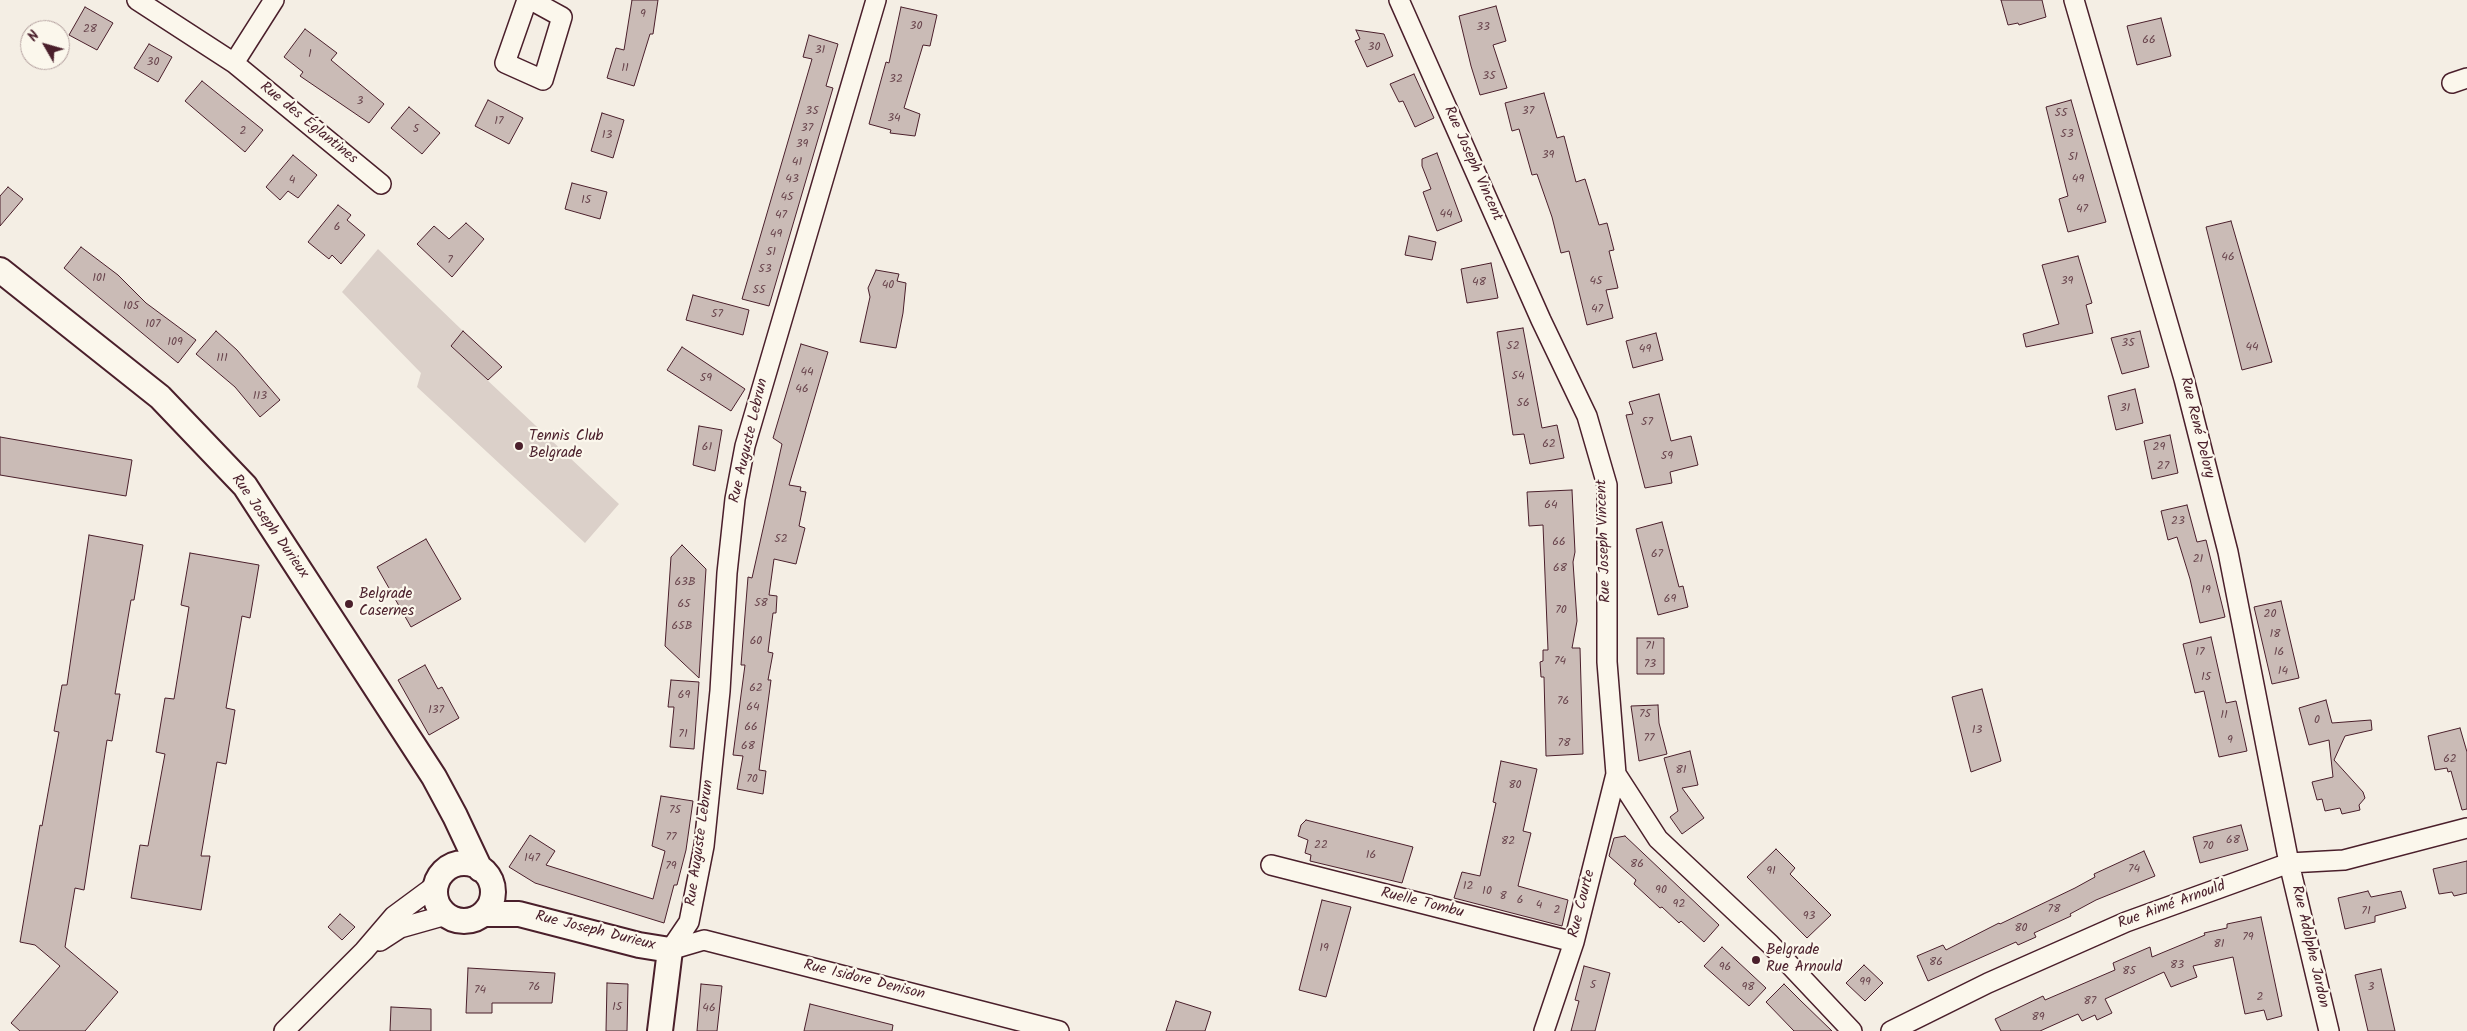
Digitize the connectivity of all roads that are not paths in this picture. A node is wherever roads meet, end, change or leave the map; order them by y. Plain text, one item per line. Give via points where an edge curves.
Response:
1 (137, 0) edge
2 (274, 0) edge
3 (527, 0) edge
4 (531, 0) edge
5 (876, 0) edge
6 (1399, 0) edge
7 (2074, 0) edge
8 (234, 63) junction
9 (381, 184) dead end
10 (0, 270) edge
11 (1616, 774) junction
12 (455, 816) junction
13 (2467, 828) edge
14 (2289, 863) junction
15 (1270, 865) dead end
16 (451, 867) junction
17 (480, 869) junction
18 (436, 885) junction
19 (493, 892) junction
20 (483, 914) junction
21 (520, 914) junction
22 (446, 915) junction
23 (1574, 942) junction
24 (670, 950) junction
25 (364, 951) junction
26 (284, 1031) edge
27 (660, 1031) edge
28 (1059, 1031) edge
29 (1544, 1031) edge
30 (1852, 1031) edge
31 (1891, 1031) edge
32 (2329, 1031) edge

1 - 8 street, Rue des Églantines
2 - 8 street
3 - 4 street via 505,63 543,80 562,17
5 - 24 street, Rue Auguste Lebrun via 746,446 735,499 728,564 720,691 704,846 689,922
6 - 11 street, Rue Joseph Vincent via 1587,416 1607,485 1607,662
7 - 14 street, Rue René Delory via 2184,379 2228,552
8 - 9 street, Rue des Églantines
10 - 12 street, Rue Joseph Durieux via 160,397 245,486 434,777
11 - 23 street, Rue Courte
11 - 30 street, Rue Joseph Vincent via 1658,839 1770,944
12 - 16 street
12 - 17 street, Rue Joseph Durieux
13 - 14 street, Rue Aimé Arnould via 2344,860
14 - 31 street, Rue Aimé Arnould via 2126,922 1988,983
14 - 32 street, Rue Adolphe Jardon
15 - 23 street, Ruelle Tombu
16 - 17 street via 466,864
16 - 18 street
17 - 19 street via 487,875
18 - 22 street via 438,905
18 - 25 street via 394,916
19 - 20 street
19 - 21 street, Rue Joseph Durieux
20 - 21 street, Rue Joseph Durieux
20 - 22 street via 465,921
21 - 24 street, Rue Joseph Durieux
22 - 25 street via 400,928
23 - 29 street, Rue Courte
24 - 27 street
24 - 28 street, Rue Isidore Denison via 704,940
25 - 26 street

